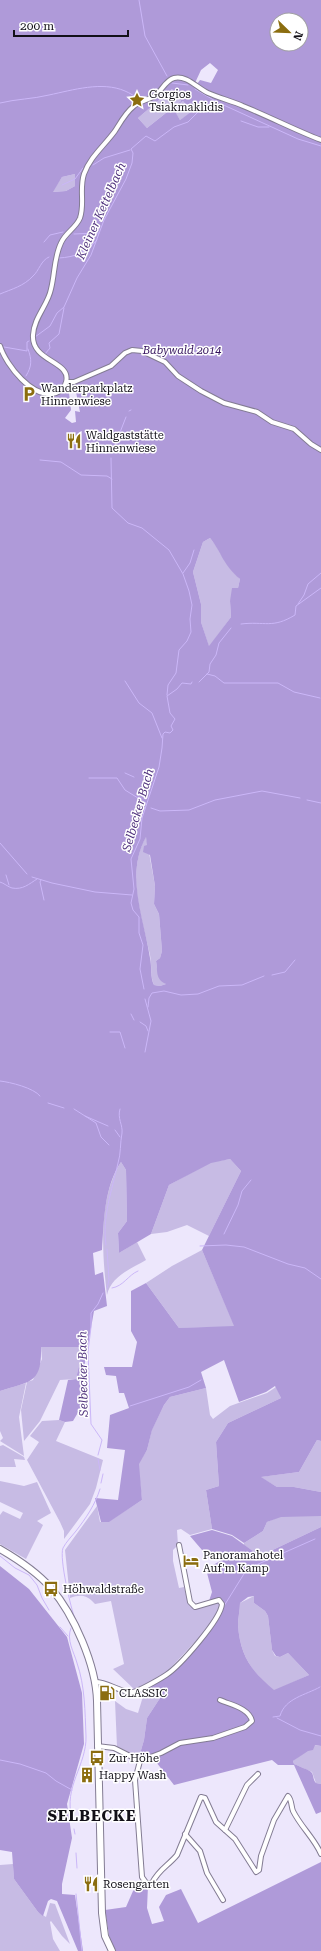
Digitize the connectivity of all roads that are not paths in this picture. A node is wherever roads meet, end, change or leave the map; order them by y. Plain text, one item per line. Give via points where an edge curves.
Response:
1 (321, 140) edge
2 (0, 346) edge
3 (67, 382) junction
4 (321, 450) edge
5 (179, 1545) dead end
6 (0, 1549) edge
7 (95, 1682) junction
8 (220, 1700) dead end
9 (97, 1746) junction
10 (140, 1761) junction
11 (258, 1774) dead end
12 (225, 1830) junction
13 (185, 1834) junction
14 (321, 1854) edge
15 (223, 1900) dead end
16 (112, 1951) edge

1 - 3 street via 206,92 183,79 174,78 155,96 131,108 90,162 84,174 80,217 58,248 52,288 34,325 34,346 40,354 61,367 66,374
2 - 3 street via 23,381 39,392 57,393
3 - 4 street via 74,382 111,366 132,350 142,351 165,362 178,376 201,391 294,429
5 - 7 street via 190,1602 195,1607 219,1600 222,1604 212,1623 173,1669 135,1692 121,1690 104,1682
6 - 7 main road via 27,1566 60,1600 86,1651
7 - 9 main road
8 - 10 street via 245,1710 252,1721 245,1727 213,1738 180,1743
9 - 10 street via 114,1748
9 - 16 main road via 102,1913 105,1936
10 - 13 street via 134,1780 142,1877 145,1883 152,1883 159,1871 177,1855
11 - 12 street via 247,1785
12 - 13 street via 216,1822 203,1796
12 - 14 street via 239,1844 258,1872 274,1820 288,1796 293,1810 306,1832 317,1843
13 - 15 street via 200,1851 207,1873

